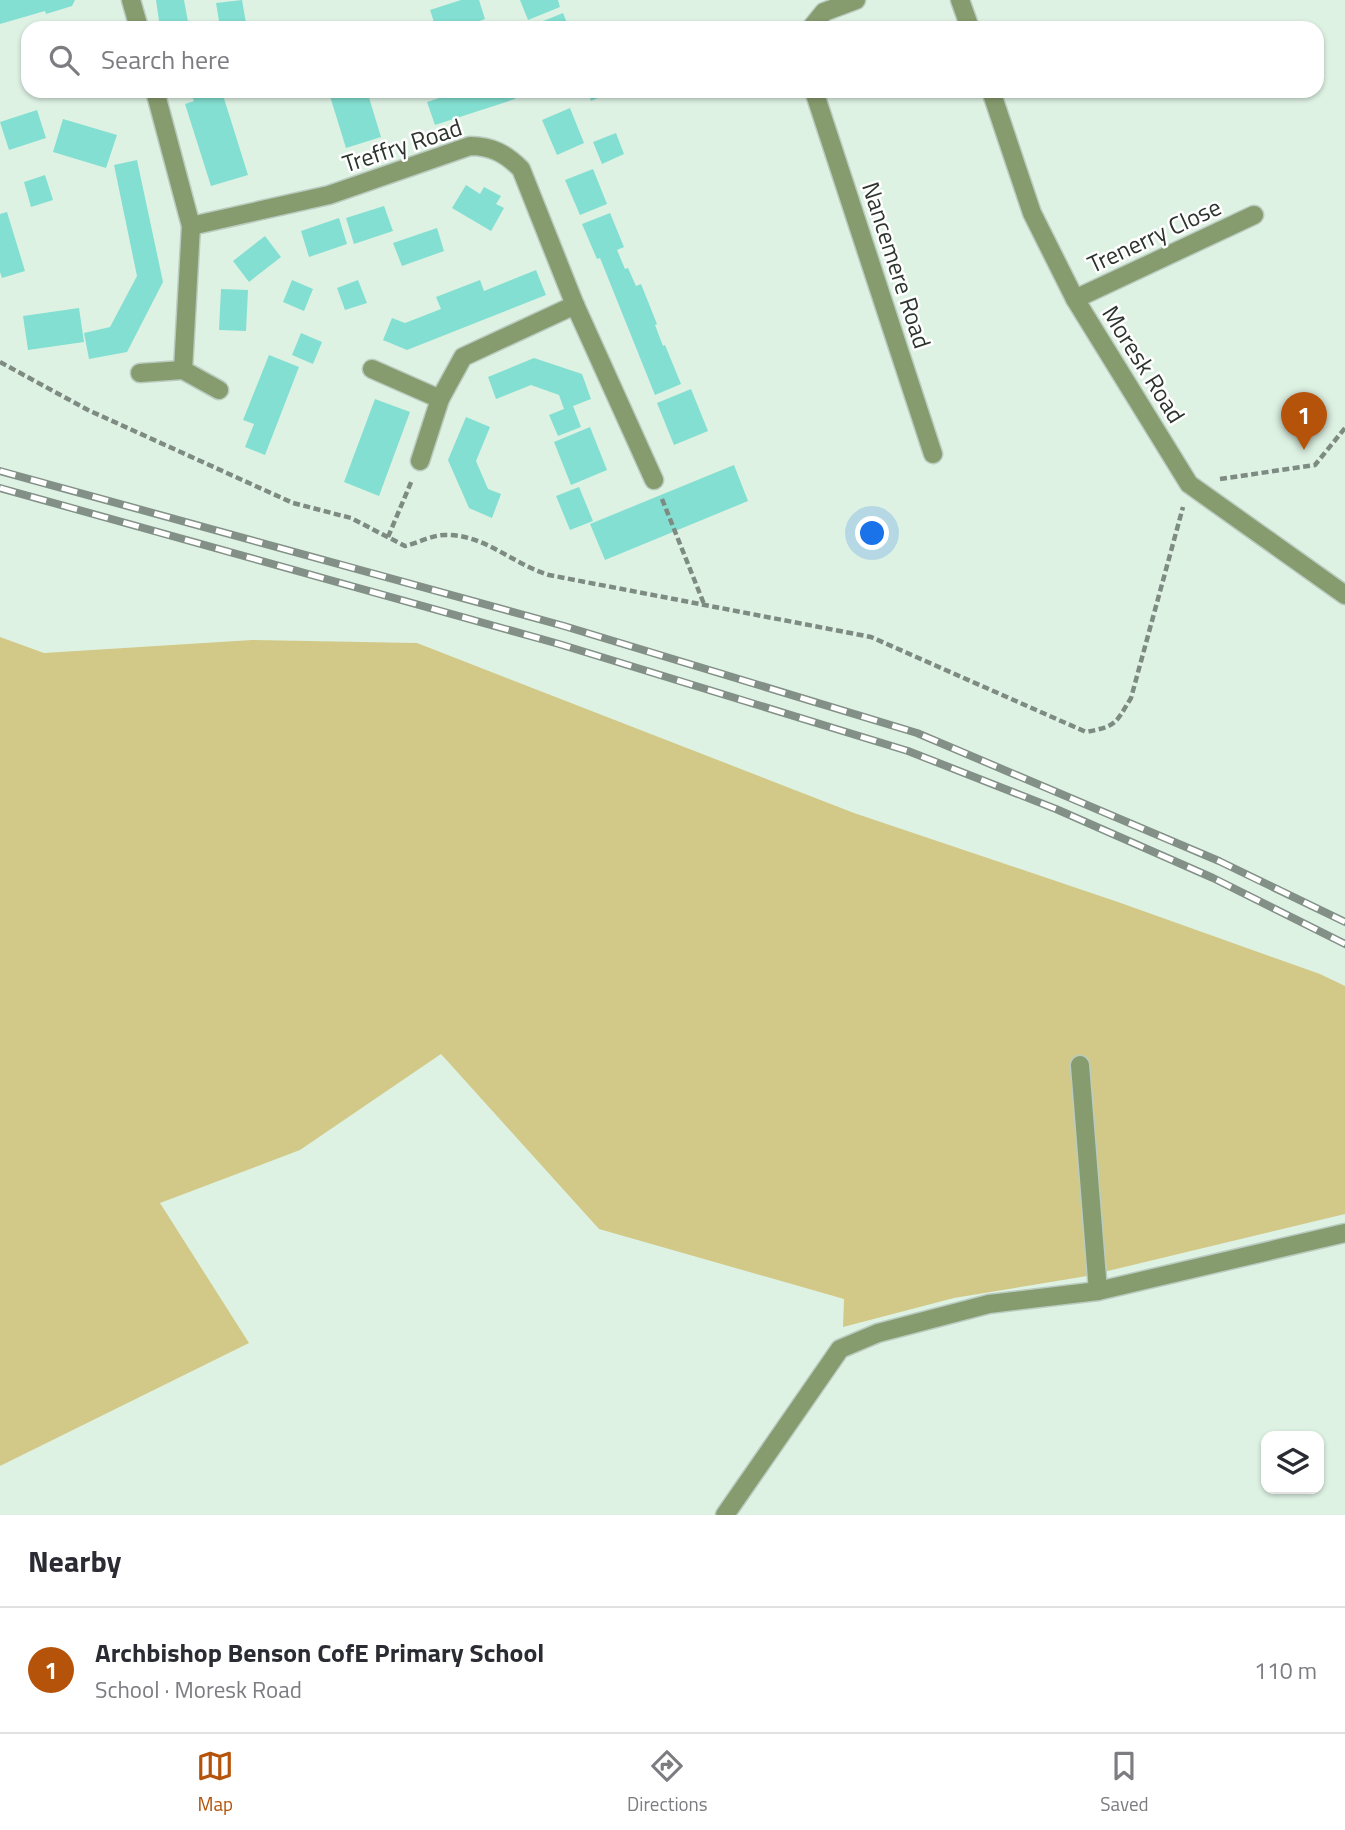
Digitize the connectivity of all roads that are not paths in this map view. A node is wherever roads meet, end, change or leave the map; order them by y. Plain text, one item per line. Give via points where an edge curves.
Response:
1 (131, 0) edge
2 (856, 0) edge
3 (960, 0) edge
4 (137, 21) edge
5 (817, 21) edge
6 (968, 21) edge
7 (157, 98) edge
8 (816, 98) edge
9 (993, 98) edge
10 (1254, 215) dead end
11 (191, 226) junction
12 (1074, 299) junction
13 (575, 305) junction
14 (372, 369) dead end
15 (183, 370) junction
16 (140, 373) dead end
17 (219, 390) dead end
18 (440, 399) junction
19 (933, 454) dead end
20 (420, 461) road end
21 (654, 480) road end
22 (1345, 595) edge
23 (1080, 1065) dead end
24 (1345, 1233) edge
25 (1098, 1291) junction
26 (725, 1515) edge

1 - 4 street
2 - 5 street via 824,12
3 - 6 street
7 - 11 street
8 - 19 street, Nancemere Road
9 - 12 street, Moresk Road via 1032,214
10 - 12 street, Trenerry Close
11 - 13 street, Treffry Road via 328,195 470,146 484,146 506,154 521,169
11 - 15 street
12 - 22 street, Moresk Road via 1189,484
13 - 18 street via 463,357
13 - 21 street, Treffry Road
14 - 18 street
15 - 16 street
15 - 17 street
18 - 20 street
23 - 25 street
24 - 25 street
25 - 26 street via 989,1304 878,1333 839,1349

